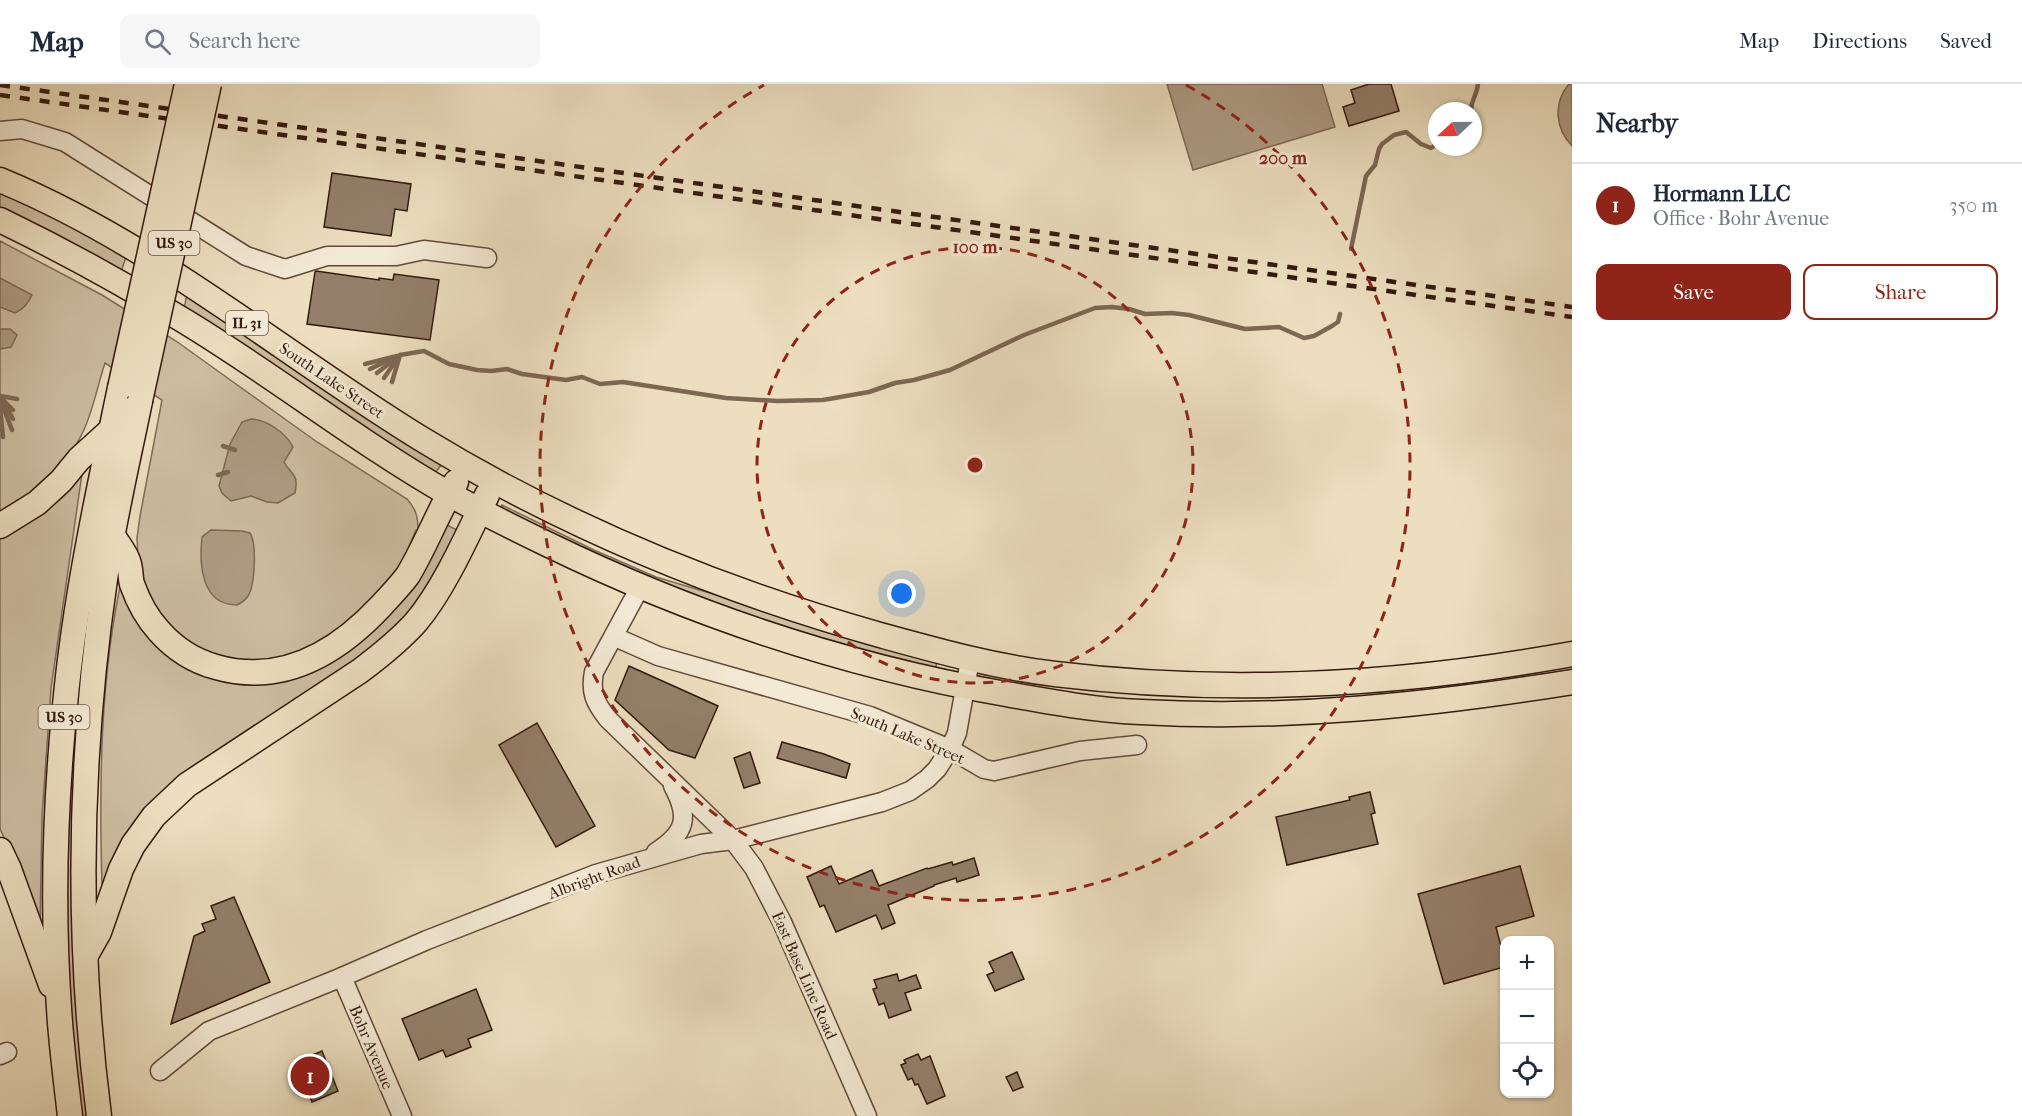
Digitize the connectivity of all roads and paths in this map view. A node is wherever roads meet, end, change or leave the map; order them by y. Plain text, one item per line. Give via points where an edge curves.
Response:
1 (187, 84) edge
2 (209, 84) edge
3 (0, 131) edge
4 (0, 180) edge
5 (0, 220) edge
6 (487, 258) dead end
7 (111, 429) junction
8 (466, 464) junction
9 (494, 481) junction
10 (449, 494) junction
11 (480, 510) junction
12 (0, 526) edge
13 (112, 534) junction
14 (640, 587) junction
15 (615, 637) junction
16 (1572, 654) edge
17 (970, 660) junction
18 (1572, 682) edge
19 (965, 687) junction
20 (1137, 745) dead end
21 (950, 749) junction
22 (668, 776) junction
23 (733, 840) junction
24 (0, 850) edge
25 (646, 858) junction
26 (85, 957) junction
27 (342, 977) junction
28 (59, 1008) junction
29 (160, 1071) dead end
30 (70, 1116) edge
31 (99, 1116) edge
32 (402, 1116) edge
33 (867, 1116) edge

1 - 7 main road, US 30, bridge
2 - 13 main road, US 30, bridge
3 - 6 street via 22,129 65,142 246,256 285,269 327,256 396,255 424,250
4 - 8 main road, South Lake Street / IL 31 via 115,236 359,399
5 - 10 main road, South Lake Street / IL 31 via 93,267 187,322
7 - 12 main road via 37,503
7 - 28 main road, US 30 via 65,702 55,912
8 - 9 main road, South Lake Street / IL 31
8 - 10 main road
9 - 11 main road
9 - 17 main road, South Lake Street / IL 31 via 640,551 781,606
10 - 11 main road, South Lake Street / IL 31
10 - 13 main road via 407,575 373,615 314,659 264,673 210,666 171,644 143,609 128,561
11 - 14 main road, South Lake Street / IL 31
11 - 26 main road via 432,599 387,651 187,785 154,816 121,869 99,932
13 - 26 main road, US 30 via 95,657 87,754 83,829
14 - 15 street, East Base Line Road
14 - 19 main road, IL 31 via 799,644
15 - 21 street, South Lake Street via 658,656 870,716
15 - 22 street, East Base Line Road via 594,672 593,694 608,719
16 - 17 main road, IL 31 via 1413,677 1251,685 1160,683 1054,674
17 - 19 street, Albright Road
18 - 19 main road, IL 31 via 1402,705 1256,714 1116,710
19 - 21 street, Albright Road via 957,733
20 - 21 street, South Lake Street via 1080,751 994,771
21 - 23 street, Albright Road via 927,779 900,795
22 - 23 street, East Base Line Road
22 - 25 street via 681,801 682,829 670,844
23 - 25 street, Albright Road
23 - 33 street, East Base Line Road via 754,868 782,922
24 - 28 main road
25 - 27 street, Albright Road via 427,940
26 - 31 main road, US 30 via 90,1051
27 - 29 street, Albright Road via 209,1031
27 - 32 street, Bohr Avenue
28 - 30 main road, US 30

